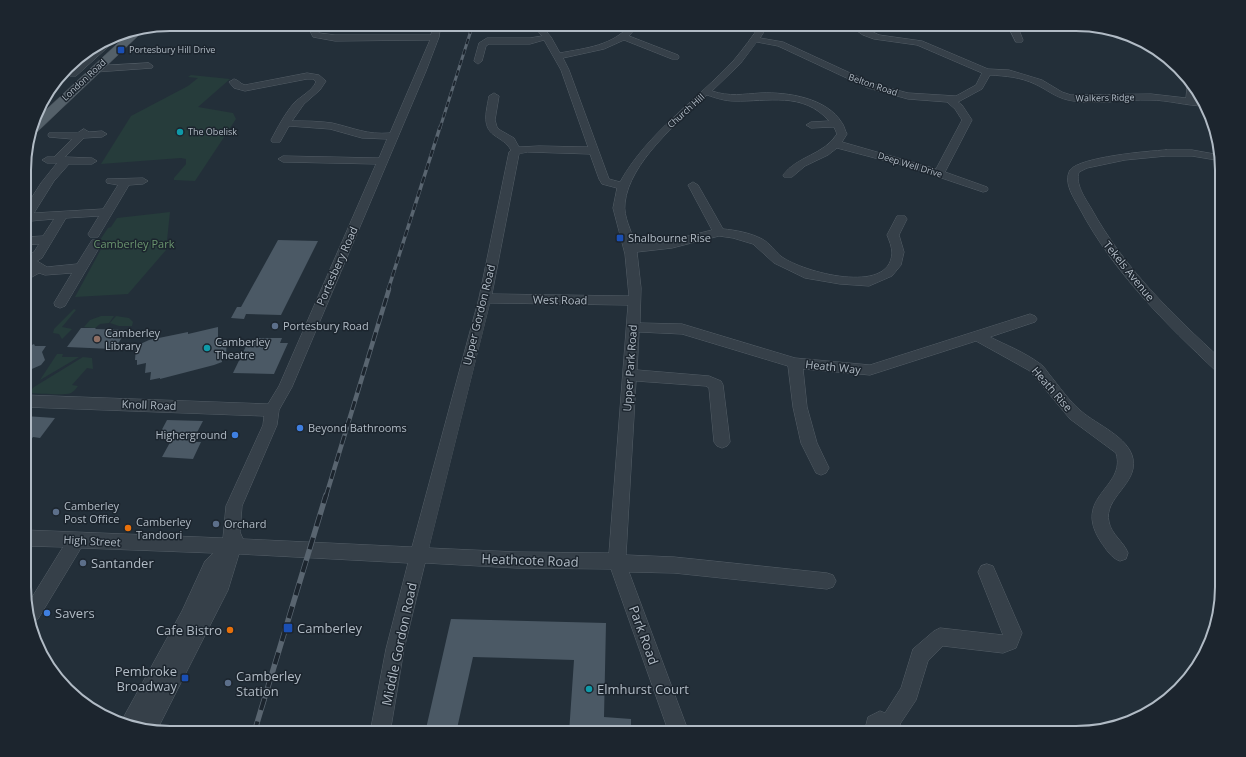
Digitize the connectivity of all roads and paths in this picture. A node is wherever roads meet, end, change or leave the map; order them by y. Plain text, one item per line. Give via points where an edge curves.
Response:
1 (314, 31) edge
2 (436, 31) edge
3 (542, 31) edge
4 (630, 31) edge
5 (760, 31) edge
6 (863, 31) edge
7 (1016, 31) edge
8 (130, 37) edge
9 (435, 37) junction
10 (547, 37) junction
11 (624, 37) junction
12 (754, 40) junction
13 (1019, 40) dead end
14 (558, 56) junction
15 (89, 57) edge
16 (675, 57) dead end
17 (478, 61) dead end
18 (149, 66) dead end
19 (73, 70) edge
20 (93, 72) junction
21 (987, 72) junction
22 (69, 74) edge
23 (234, 82) dead end
24 (706, 92) junction
25 (1191, 93) edge
26 (491, 94) dead end
27 (950, 100) junction
28 (1190, 100) junction
29 (1196, 101) edge
30 (40, 122) edge
31 (285, 123) junction
32 (838, 124) junction
33 (816, 127) dead end
34 (82, 134) junction
35 (102, 134) dead end
36 (53, 135) dead end
37 (394, 136) junction
38 (276, 140) dead end
39 (836, 144) junction
40 (516, 150) junction
41 (594, 151) junction
42 (1214, 157) edge
43 (284, 159) dead end
44 (57, 160) junction
45 (92, 161) dead end
46 (383, 161) junction
47 (939, 173) junction
48 (788, 175) dead end
49 (111, 181) dead end
50 (142, 181) dead end
51 (125, 182) junction
52 (606, 182) junction
53 (693, 185) dead end
54 (624, 186) junction
55 (983, 189) dead end
56 (619, 204) junction
57 (31, 209) edge
58 (107, 212) junction
59 (62, 215) junction
60 (31, 217) edge
61 (901, 219) dead end
62 (719, 232) junction
63 (47, 240) junction
64 (31, 242) edge
65 (630, 249) junction
66 (31, 263) edge
67 (31, 264) edge
68 (80, 268) junction
69 (485, 298) junction
70 (635, 301) junction
71 (60, 303) dead end
72 (1030, 319) dead end
73 (632, 327) junction
74 (978, 336) junction
75 (1215, 362) edge
76 (795, 363) junction
77 (629, 375) junction
78 (31, 401) edge
79 (272, 410) junction
80 (722, 442) dead end
81 (821, 468) dead end
82 (31, 538) edge
83 (77, 540) junction
84 (231, 547) junction
85 (1120, 552) dead end
86 (419, 554) junction
87 (617, 561) junction
88 (987, 572) dead end
89 (827, 581) dead end
90 (33, 611) edge
91 (196, 618) junction
92 (132, 720) edge
93 (149, 724) edge
94 (381, 726) edge
95 (676, 726) edge
96 (888, 726) edge

1 - 9 street via 316,35 335,38
2 - 9 street, Portesbery Road
3 - 10 street, Upper Park Road
4 - 11 street
5 - 12 street, Church Hill
6 - 21 street via 877,37 918,43
7 - 13 street
8 - 20 main road, London Road
9 - 37 street, Portesbery Road
10 - 14 street, Upper Park Road
10 - 17 street via 530,41 487,41 482,45
11 - 14 street via 616,42
11 - 16 street
12 - 24 street, Church Hill via 733,66
12 - 27 street, Belton Road via 780,44 871,86 908,96
14 - 41 street, Upper Park Road
15 - 19 street, London Road
18 - 20 street
20 - 22 street
20 - 30 main road, London Road
21 - 27 street, Belton Road via 979,87 958,99
21 - 28 street, Walkers Ridge via 1025,77 1059,94 1077,99 1151,97
23 - 31 street via 237,86 245,88 307,76 318,78 320,81 317,88 297,106
24 - 32 street via 732,98 786,97 808,102 831,115
24 - 54 street, Church Hill via 652,144
25 - 28 street
26 - 40 street via 492,127 510,140
27 - 47 street via 959,107 967,120
28 - 29 street, Walkers Ridge
31 - 37 street via 330,126 362,135
31 - 38 street
32 - 33 street
32 - 39 street via 842,134
34 - 35 street
34 - 36 street
34 - 44 street
37 - 46 street, Portesbery Road
39 - 47 street, Deep Well Drive
39 - 48 street via 799,165
40 - 41 street
40 - 69 street, Upper Gordon Road
41 - 52 street, Upper Park Road
42 - 75 street, Tekels Avenue via 1183,152 1149,152 1090,164 1075,170 1072,176 1090,219 1107,247 1132,279 1177,327
43 - 46 street
44 - 45 street
44 - 57 street via 55,173
46 - 79 street, Portesbery Road via 286,387
47 - 55 street, Deep Well Drive
49 - 51 street
50 - 51 street
51 - 58 street
52 - 54 street
52 - 56 street, Upper Park Road via 614,201
53 - 62 street
54 - 56 street, Church Hill
56 - 65 street, Upper Park Road
58 - 59 street
58 - 68 street
59 - 60 street
59 - 63 street
61 - 62 street via 893,235 898,252 895,264 888,273 868,282 809,275 778,260 757,241
62 - 65 street via 672,244
63 - 64 street
63 - 66 street
65 - 70 street, Upper Park Road
67 - 68 street via 45,271
68 - 71 street
69 - 70 street, West Road
69 - 86 street, Upper Gordon Road
70 - 73 street, Upper Park Road
72 - 74 street, Heath Way
73 - 76 street, Heath Way via 682,329
73 - 77 street, Upper Park Road
74 - 76 street, Heath Way via 870,370
74 - 85 street, Heath Rise via 1035,367 1075,415 1122,449 1127,465 1124,474 1101,508 1100,521
76 - 81 street via 800,407 809,443
77 - 80 street via 709,382 716,385
77 - 87 street, Upper Park Road
78 - 79 street, Knoll Road
79 - 84 street, Portesbery Road via 270,425 234,506 241,524
82 - 83 street, High Street
83 - 84 street, High Street
83 - 90 street
84 - 86 street, Heathcote Road
84 - 91 street via 211,567
86 - 87 street, Heathcote Road
86 - 94 street, Middle Gordon Road via 395,649
87 - 89 street, Heathcote Road
87 - 95 street, Park Road
88 - 96 street via 1013,633 1010,642 1003,644 940,637 920,656 909,693
91 - 92 street
91 - 93 street

